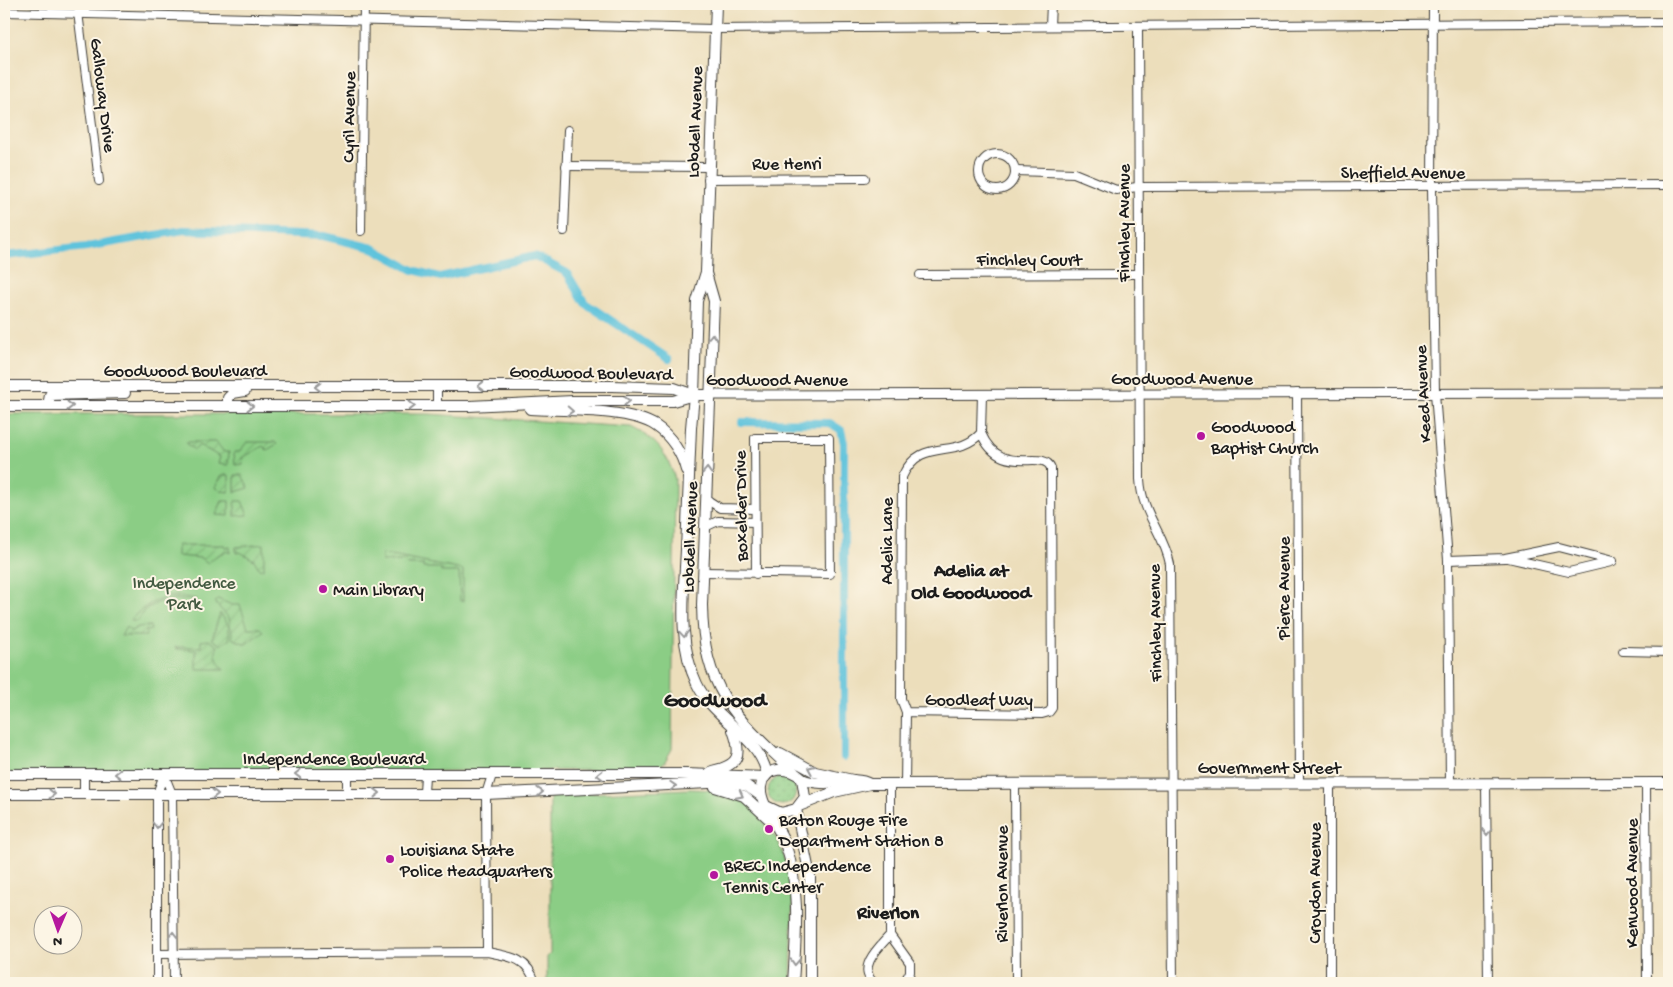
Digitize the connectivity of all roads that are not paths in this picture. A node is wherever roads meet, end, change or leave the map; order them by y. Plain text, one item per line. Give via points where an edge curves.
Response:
1 (110, 4) edge
2 (364, 4) edge
3 (716, 4) edge
4 (1051, 4) edge
5 (1433, 4) edge
6 (4, 12) edge
7 (78, 12) junction
8 (110, 13) junction
9 (364, 20) junction
10 (1669, 22) edge
11 (1433, 24) junction
12 (1050, 26) junction
13 (1138, 27) junction
14 (715, 28) junction
15 (568, 130) dead end
16 (566, 166) junction
17 (709, 167) junction
18 (1016, 171) junction
19 (708, 178) junction
20 (865, 178) dead end
21 (99, 181) dead end
22 (4, 182) edge
23 (1669, 185) edge
24 (1137, 187) junction
25 (1432, 187) junction
26 (4, 188) edge
27 (361, 231) dead end
28 (564, 231) dead end
29 (706, 272) junction
30 (1138, 274) junction
31 (920, 275) dead end
32 (4, 386) edge
33 (437, 386) junction
34 (612, 386) junction
35 (148, 387) junction
36 (268, 387) junction
37 (1435, 393) junction
38 (1669, 393) edge
39 (982, 394) junction
40 (1140, 394) junction
41 (1297, 394) junction
42 (694, 395) junction
43 (711, 395) junction
44 (573, 401) junction
45 (228, 405) junction
46 (4, 406) edge
47 (48, 406) junction
48 (437, 406) junction
49 (469, 406) junction
50 (981, 433) junction
51 (689, 479) junction
52 (706, 499) junction
53 (755, 509) junction
54 (755, 522) junction
55 (706, 527) junction
56 (1505, 558) junction
57 (1448, 560) junction
58 (704, 572) junction
59 (756, 574) junction
60 (684, 605) junction
61 (702, 605) junction
62 (1622, 651) dead end
63 (1669, 652) edge
64 (718, 688) junction
65 (703, 695) junction
66 (906, 712) junction
67 (731, 727) junction
68 (772, 751) junction
69 (4, 774) edge
70 (84, 774) junction
71 (164, 774) junction
72 (347, 774) junction
73 (702, 774) junction
74 (425, 775) junction
75 (492, 775) junction
76 (766, 776) junction
77 (798, 776) junction
78 (853, 780) junction
79 (1669, 782) edge
80 (1170, 783) junction
81 (1299, 783) junction
82 (1330, 783) junction
83 (1450, 783) junction
84 (1486, 783) junction
85 (1646, 783) junction
86 (694, 784) junction
87 (870, 784) junction
88 (890, 784) junction
89 (905, 784) junction
90 (1015, 784) junction
91 (424, 793) junction
92 (4, 794) edge
93 (84, 794) junction
94 (157, 794) junction
95 (172, 794) junction
96 (347, 794) junction
97 (486, 794) junction
98 (761, 796) junction
99 (816, 799) junction
100 (766, 806) junction
101 (798, 807) junction
102 (800, 824) junction
103 (778, 825) junction
104 (890, 935) junction
105 (487, 952) junction
106 (157, 954) junction
107 (174, 954) junction
108 (157, 983) edge
109 (174, 983) edge
110 (535, 983) edge
111 (793, 983) edge
112 (810, 983) edge
113 (874, 983) edge
114 (904, 983) edge
115 (1016, 983) edge
116 (1173, 983) edge
117 (1330, 983) edge
118 (1488, 983) edge
119 (1647, 983) edge

1 - 8 street
2 - 9 street, Cyril Avenue
3 - 14 main road, Lobdell Avenue
4 - 12 street
5 - 11 street, Keed Avenue
6 - 7 street
7 - 8 street
7 - 21 street, Galloway Drive
8 - 9 street
9 - 14 street
9 - 27 street, Cyril Avenue
10 - 11 street
11 - 13 street
11 - 25 street, Keed Avenue
12 - 13 street
12 - 14 street
13 - 24 street, Finchley Avenue
14 - 17 main road, Lobdell Avenue
15 - 16 street
16 - 17 street
16 - 28 street
17 - 19 main road, Lobdell Avenue
18 - 18 street via 1009,185 994,189 982,180 979,172 986,158 1001,154 1014,163
18 - 24 street, Sheffield Avenue via 1074,173 1116,190
19 - 20 street, Rue Henri
19 - 29 main road, Lobdell Avenue
22 - 26 street
23 - 25 street, Sheffield Avenue
24 - 25 street, Sheffield Avenue
24 - 30 street, Finchley Avenue
25 - 37 street, Keed Avenue
29 - 42 main road, Lobdell Avenue via 697,301
43 -> 29 main road, Lobdell Avenue via 714,301
30 - 31 street, Finchley Court
30 - 40 street, Finchley Avenue
32 - 35 main road, Goodwood Boulevard
34 -> 33 main road, Goodwood Boulevard
33 -> 36 main road, Goodwood Boulevard
33 - 48 street
34 - 42 main road, Goodwood Boulevard via 674,388
34 - 44 main road via 603,396
35 - 36 main road, Goodwood Boulevard
35 - 47 main road via 127,393 50,395
36 - 45 main road via 233,393 228,398
37 - 38 street, Goodwood Avenue
37 - 41 street, Goodwood Avenue
37 - 57 street, Keed Avenue
39 - 40 street, Goodwood Avenue
39 - 43 street, Goodwood Avenue
39 - 50 street
40 - 41 street, Goodwood Avenue
40 - 80 street, Finchley Avenue via 1142,497 1170,564
41 - 81 street, Pierce Avenue
42 - 43 main road, Goodwood Avenue
44 -> 42 main road, Goodwood Boulevard via 673,402
42 - 51 main road, Lobdell Avenue
52 -> 43 main road, Lobdell Avenue
44 - 49 main road, Goodwood Boulevard
47 -> 45 main road, Goodwood Boulevard
45 -> 48 main road, Goodwood Boulevard
46 - 47 main road, Goodwood Boulevard
48 - 49 main road, Goodwood Boulevard
49 -> 51 main road via 629,416 656,426 671,440 683,459
50 - 66 street, Adelia Lane via 959,448 935,449 919,455 902,477 901,699
50 - 66 street, Goodleaf Way via 988,446 1001,457 1044,460 1050,465 1051,710 1042,714
51 - 60 main road, Lobdell Avenue
52 - 53 street via 720,508
52 - 55 main road, Lobdell Avenue
53 - 54 street, Boxelder Drive
53 - 59 street, Boxelder Drive via 754,438 829,438 830,574
54 - 55 street via 718,521
54 - 59 street, Boxelder Drive
55 - 58 main road, Lobdell Avenue
56 - 56 street via 1560,547 1613,561 1569,572
56 - 57 street
57 - 83 street, Keed Avenue
58 - 59 street
58 - 61 main road, Lobdell Avenue
60 - 61 main road
60 -> 65 main road, Lobdell Avenue via 687,655
61 - 64 main road, Lobdell Avenue via 707,657
62 - 63 street
64 - 65 main road
64 - 68 main road, Lobdell Avenue via 740,721
65 - 67 main road, Lobdell Avenue
66 - 89 street, Adelia Lane
67 - 73 main road via 738,742 736,758 723,769
67 - 76 main road, Lobdell Avenue via 758,752
68 - 77 main road, Lobdell Avenue
78 -> 68 main road via 815,772
69 - 70 main road, Independence Boulevard
71 -> 70 main road, Independence Boulevard
70 - 93 street
72 -> 71 main road, Independence Boulevard
71 - 94 street
71 - 95 street
72 - 74 main road, Independence Boulevard
72 - 96 street
73 -> 75 main road, Independence Boulevard
73 - 76 main road
74 - 75 main road, Independence Boulevard
74 - 91 street
75 - 97 street
76 - 77 main road via 784,769
76 - 98 main road via 761,785
77 - 78 main road, Government Street via 826,784
77 - 101 main road via 805,790
78 - 87 main road, Government Street
79 - 85 main road, Government Street
80 - 81 main road, Government Street
80 - 90 main road, Government Street
80 - 116 street, Finchley Avenue
81 - 82 main road, Government Street
82 - 83 main road, Government Street
82 - 117 street, Croydon Avenue
83 - 84 main road, Government Street
84 - 85 main road, Government Street
84 -> 118 street
85 - 119 street, Kenwood Avenue
97 -> 86 main road, Independence Boulevard
86 - 98 main road via 735,782
86 -> 103 main road via 737,793
87 - 88 main road, Government Street
87 - 99 main road, Government Street
88 - 89 main road, Government Street
88 - 104 street
89 - 90 main road, Government Street
90 - 115 street, Riverlon Avenue
96 -> 91 main road, Independence Boulevard
91 - 97 main road, Independence Boulevard
92 -> 93 main road, Independence Boulevard
93 - 94 main road, Independence Boulevard
94 - 95 main road, Independence Boulevard
94 -> 106 street
95 -> 96 main road, Independence Boulevard
107 -> 95 street
97 - 105 street
98 - 100 main road
99 - 101 main road, Government Street
99 - 102 main road
100 - 101 main road via 781,813
100 - 103 main road
101 - 102 main road
102 - 112 main road via 810,876
103 -> 111 main road via 790,856 795,884
104 - 113 street via 868,964 868,973
104 - 114 street via 910,963 910,972
105 - 107 street
105 - 110 street via 512,957 526,964
106 - 107 street
106 - 108 street
107 - 109 street

